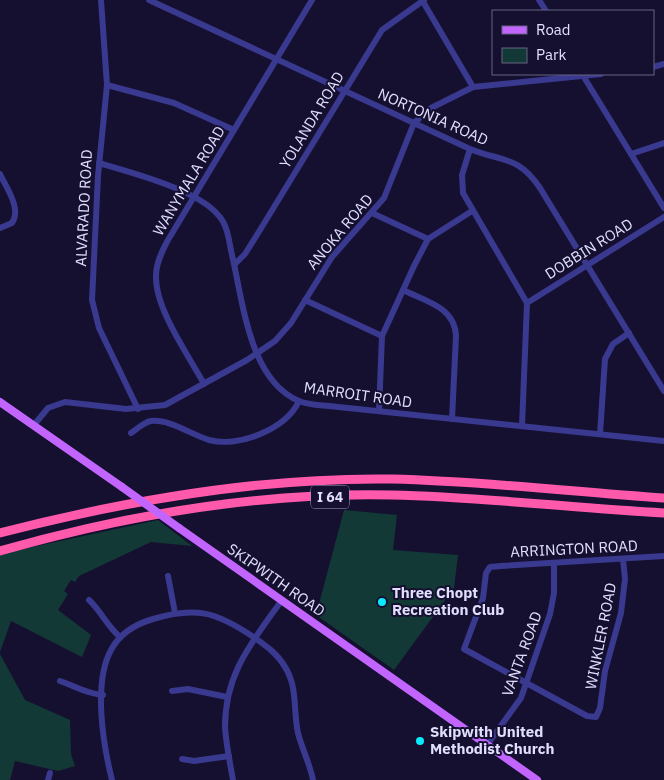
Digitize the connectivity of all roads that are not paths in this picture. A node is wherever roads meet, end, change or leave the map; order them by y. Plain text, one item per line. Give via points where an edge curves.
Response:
1 (101, 0) edge
2 (149, 0) edge
3 (312, 0) edge
4 (423, 0) edge
5 (277, 59) junction
6 (573, 75) edge
7 (583, 75) edge
8 (107, 85) junction
9 (473, 86) junction
10 (345, 90) junction
11 (414, 123) junction
12 (234, 130) junction
13 (664, 143) edge
14 (470, 149) junction
15 (631, 154) junction
16 (99, 163) junction
17 (0, 174) edge
18 (193, 198) junction
19 (664, 208) edge
20 (472, 211) junction
21 (372, 213) junction
22 (664, 217) edge
23 (0, 228) edge
24 (428, 239) junction
25 (235, 264) junction
26 (587, 265) junction
27 (402, 290) junction
28 (304, 300) junction
29 (527, 303) junction
30 (629, 333) junction
31 (382, 336) junction
32 (257, 353) junction
33 (204, 384) junction
34 (664, 391) edge
35 (299, 401) junction
36 (0, 402) edge
37 (138, 409) junction
38 (379, 411) junction
39 (452, 419) junction
40 (34, 425) junction
41 (522, 426) junction
42 (131, 433) dead end
43 (600, 434) junction
44 (664, 441) edge
45 (664, 498) edge
46 (664, 513) edge
47 (0, 534) edge
48 (0, 551) edge
49 (664, 556) edge
50 (624, 559) junction
51 (554, 562) junction
52 (168, 576) dead end
53 (89, 600) dead end
54 (282, 600) junction
55 (175, 612) junction
56 (120, 637) junction
57 (255, 638) junction
58 (60, 681) dead end
59 (526, 684) junction
60 (172, 691) dead end
61 (103, 695) junction
62 (227, 697) junction
63 (488, 745) junction
64 (229, 756) junction
65 (182, 759) dead end
66 (112, 780) edge
67 (233, 780) edge
68 (312, 780) edge
69 (537, 780) edge

1 - 8 street, ALVARADO ROAD
2 - 5 street, NORTONIA ROAD
3 - 5 street, WANYMALA ROAD
4 - 9 street
4 - 10 street, YOLANDA ROAD via 382,30
5 - 10 street, NORTONIA ROAD
5 - 12 street, WANYMALA ROAD
6 - 9 street, ANOKA ROAD
7 - 15 street
8 - 12 street via 174,103
8 - 16 street, ALVARADO ROAD
9 - 11 street, ANOKA ROAD via 431,108
10 - 11 street, NORTONIA ROAD
10 - 25 street, YOLANDA ROAD via 246,254
11 - 14 street, NORTONIA ROAD
11 - 21 street, ANOKA ROAD via 392,183
12 - 18 street, WANYMALA ROAD
13 - 15 street
14 - 20 street via 461,182
14 - 26 street, NORTONIA ROAD via 513,162 528,172
15 - 19 street
16 - 18 street, MARROIT ROAD via 156,180
16 - 37 street, ALVARADO ROAD via 92,269 93,309
17 - 23 street via 15,210 14,220
18 - 25 street, MARROIT ROAD via 209,206 220,217
18 - 33 street, WANYMALA ROAD via 162,251 156,277 164,309
20 - 24 street
20 - 29 street
21 - 24 street
21 - 28 street, ANOKA ROAD via 332,257
22 - 26 street, DOBBIN ROAD
24 - 27 street
25 - 32 street, MARROIT ROAD
26 - 29 street, DOBBIN ROAD
26 - 30 street, NORTONIA ROAD
27 - 31 street
27 - 39 street via 444,310 455,323
28 - 31 street
28 - 32 street, ANOKA ROAD via 287,328
29 - 41 street
30 - 34 street, NORTONIA ROAD
30 - 43 street via 613,344 605,359
31 - 38 street
32 - 33 street, ANOKA ROAD
32 - 35 street, MARROIT ROAD via 275,383
33 - 37 street, ANOKA ROAD via 165,404
35 - 38 street, MARROIT ROAD
35 - 42 street via 292,412 275,426 229,442 208,440 158,421 147,422
36 - 40 main road, SKIPWITH ROAD
37 - 40 street, ANOKA ROAD via 59,403 48,408
38 - 39 street, MARROIT ROAD
39 - 41 street, MARROIT ROAD
40 - 54 main road, SKIPWITH ROAD, bridge
41 - 43 street, MARROIT ROAD
43 - 44 street, MARROIT ROAD
45 - 47 highway, I 64 via 468,481 295,482 124,504
46 - 48 highway, I 64 via 468,497 296,498 174,512 55,535
49 - 50 street, ARRINGTON ROAD
50 - 51 street, ARRINGTON ROAD
50 - 59 street, WINKLER ROAD via 621,613 596,717 587,716
51 - 59 street, VANTA ROAD via 552,609
51 - 59 street, ARRINGTON ROAD via 493,566 487,571 483,598 464,649
52 - 55 street
53 - 56 street
54 - 57 street
54 - 63 main road, SKIPWITH ROAD
55 - 56 street via 137,625
55 - 57 street via 216,615
56 - 61 street via 107,660
57 - 62 street via 236,670
57 - 68 street via 281,659 289,674 294,689 298,731
58 - 61 street via 86,693
59 - 63 street, VANTA ROAD via 521,698
60 - 62 street via 188,690
61 - 66 street via 103,728
62 - 64 street
63 - 69 main road, SKIPWITH ROAD
64 - 65 street via 194,762
64 - 67 street

